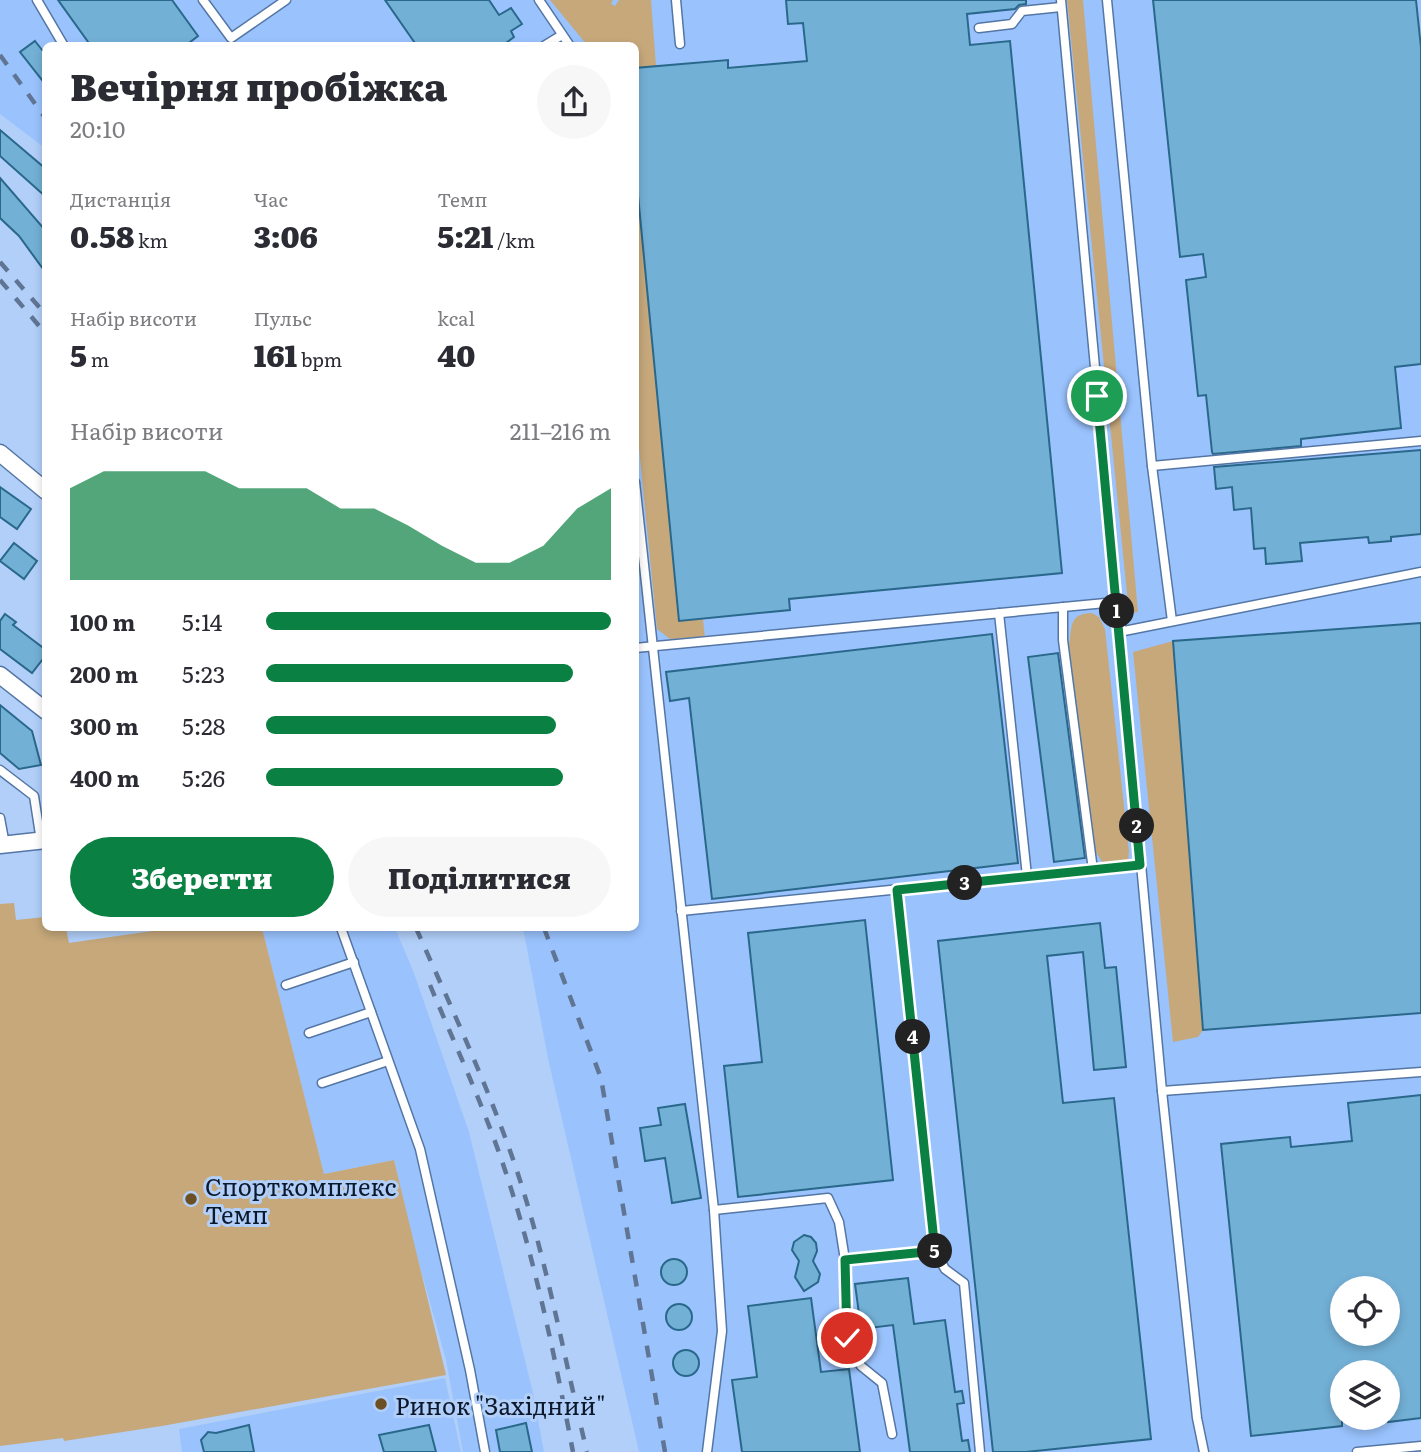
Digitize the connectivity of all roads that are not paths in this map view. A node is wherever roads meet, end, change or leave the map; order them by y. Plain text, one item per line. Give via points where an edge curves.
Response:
1 (37, 0) edge
2 (203, 0) edge
3 (286, 0) edge
4 (539, 0) edge
5 (676, 0) edge
6 (1107, 0) edge
7 (1061, 4) edge
8 (979, 28) dead end
9 (562, 34) junction
10 (62, 42) edge
11 (234, 42) edge
12 (550, 42) edge
13 (567, 42) edge
14 (680, 44) dead end
15 (1421, 441) edge
16 (0, 453) edge
17 (1152, 466) junction
18 (42, 488) edge
19 (639, 521) edge
20 (1421, 572) edge
21 (1116, 601) junction
22 (1063, 607) junction
23 (999, 613) junction
24 (1172, 621) junction
25 (1119, 632) junction
26 (652, 646) junction
27 (639, 648) edge
28 (0, 675) edge
29 (42, 708) edge
30 (0, 770) edge
31 (0, 818) edge
32 (42, 836) edge
33 (42, 841) edge
34 (2, 845) edge
35 (1140, 865) junction
36 (1093, 870) junction
37 (1027, 876) junction
38 (897, 890) junction
39 (681, 911) junction
40 (342, 931) edge
41 (354, 962) junction
42 (286, 985) dead end
43 (371, 1012) junction
44 (309, 1033) dead end
45 (388, 1060) junction
46 (1421, 1072) edge
47 (322, 1083) dead end
48 (1162, 1091) junction
49 (714, 1209) junction
50 (935, 1251) junction
51 (845, 1260) junction
52 (892, 1434) dead end
53 (1421, 1446) edge
54 (485, 1452) edge
55 (707, 1452) edge
56 (980, 1452) edge
57 (1204, 1452) edge
58 (1357, 1452) edge

1 - 10 lane
2 - 11 lane
3 - 11 lane
4 - 9 lane
5 - 14 lane
6 - 17 lane
7 - 8 lane via 1022,11 1012,23
7 - 21 lane
9 - 12 lane
9 - 13 lane
15 - 17 lane
16 - 18 street
17 - 24 lane
19 - 26 lane
20 - 24 lane
21 - 22 lane
21 - 25 lane
22 - 23 lane
22 - 36 lane via 1063,640
23 - 26 lane
23 - 37 lane
24 - 25 lane
25 - 35 lane
26 - 27 lane
26 - 39 lane
28 - 29 street
30 - 32 lane via 34,796
31 - 34 lane
33 - 34 street
35 - 36 lane
35 - 48 lane
36 - 37 lane
37 - 38 lane
38 - 39 lane
38 - 50 lane
39 - 49 lane
40 - 41 lane
41 - 42 lane
41 - 43 lane
43 - 44 lane
43 - 45 lane
45 - 47 lane
45 - 54 lane via 420,1149
46 - 48 lane
48 - 57 lane
49 - 51 lane via 828,1198 839,1222
49 - 55 lane via 722,1331
50 - 51 lane
50 - 56 lane via 945,1269 964,1283
51 - 52 lane via 847,1338 861,1366 882,1383
53 - 58 lane

